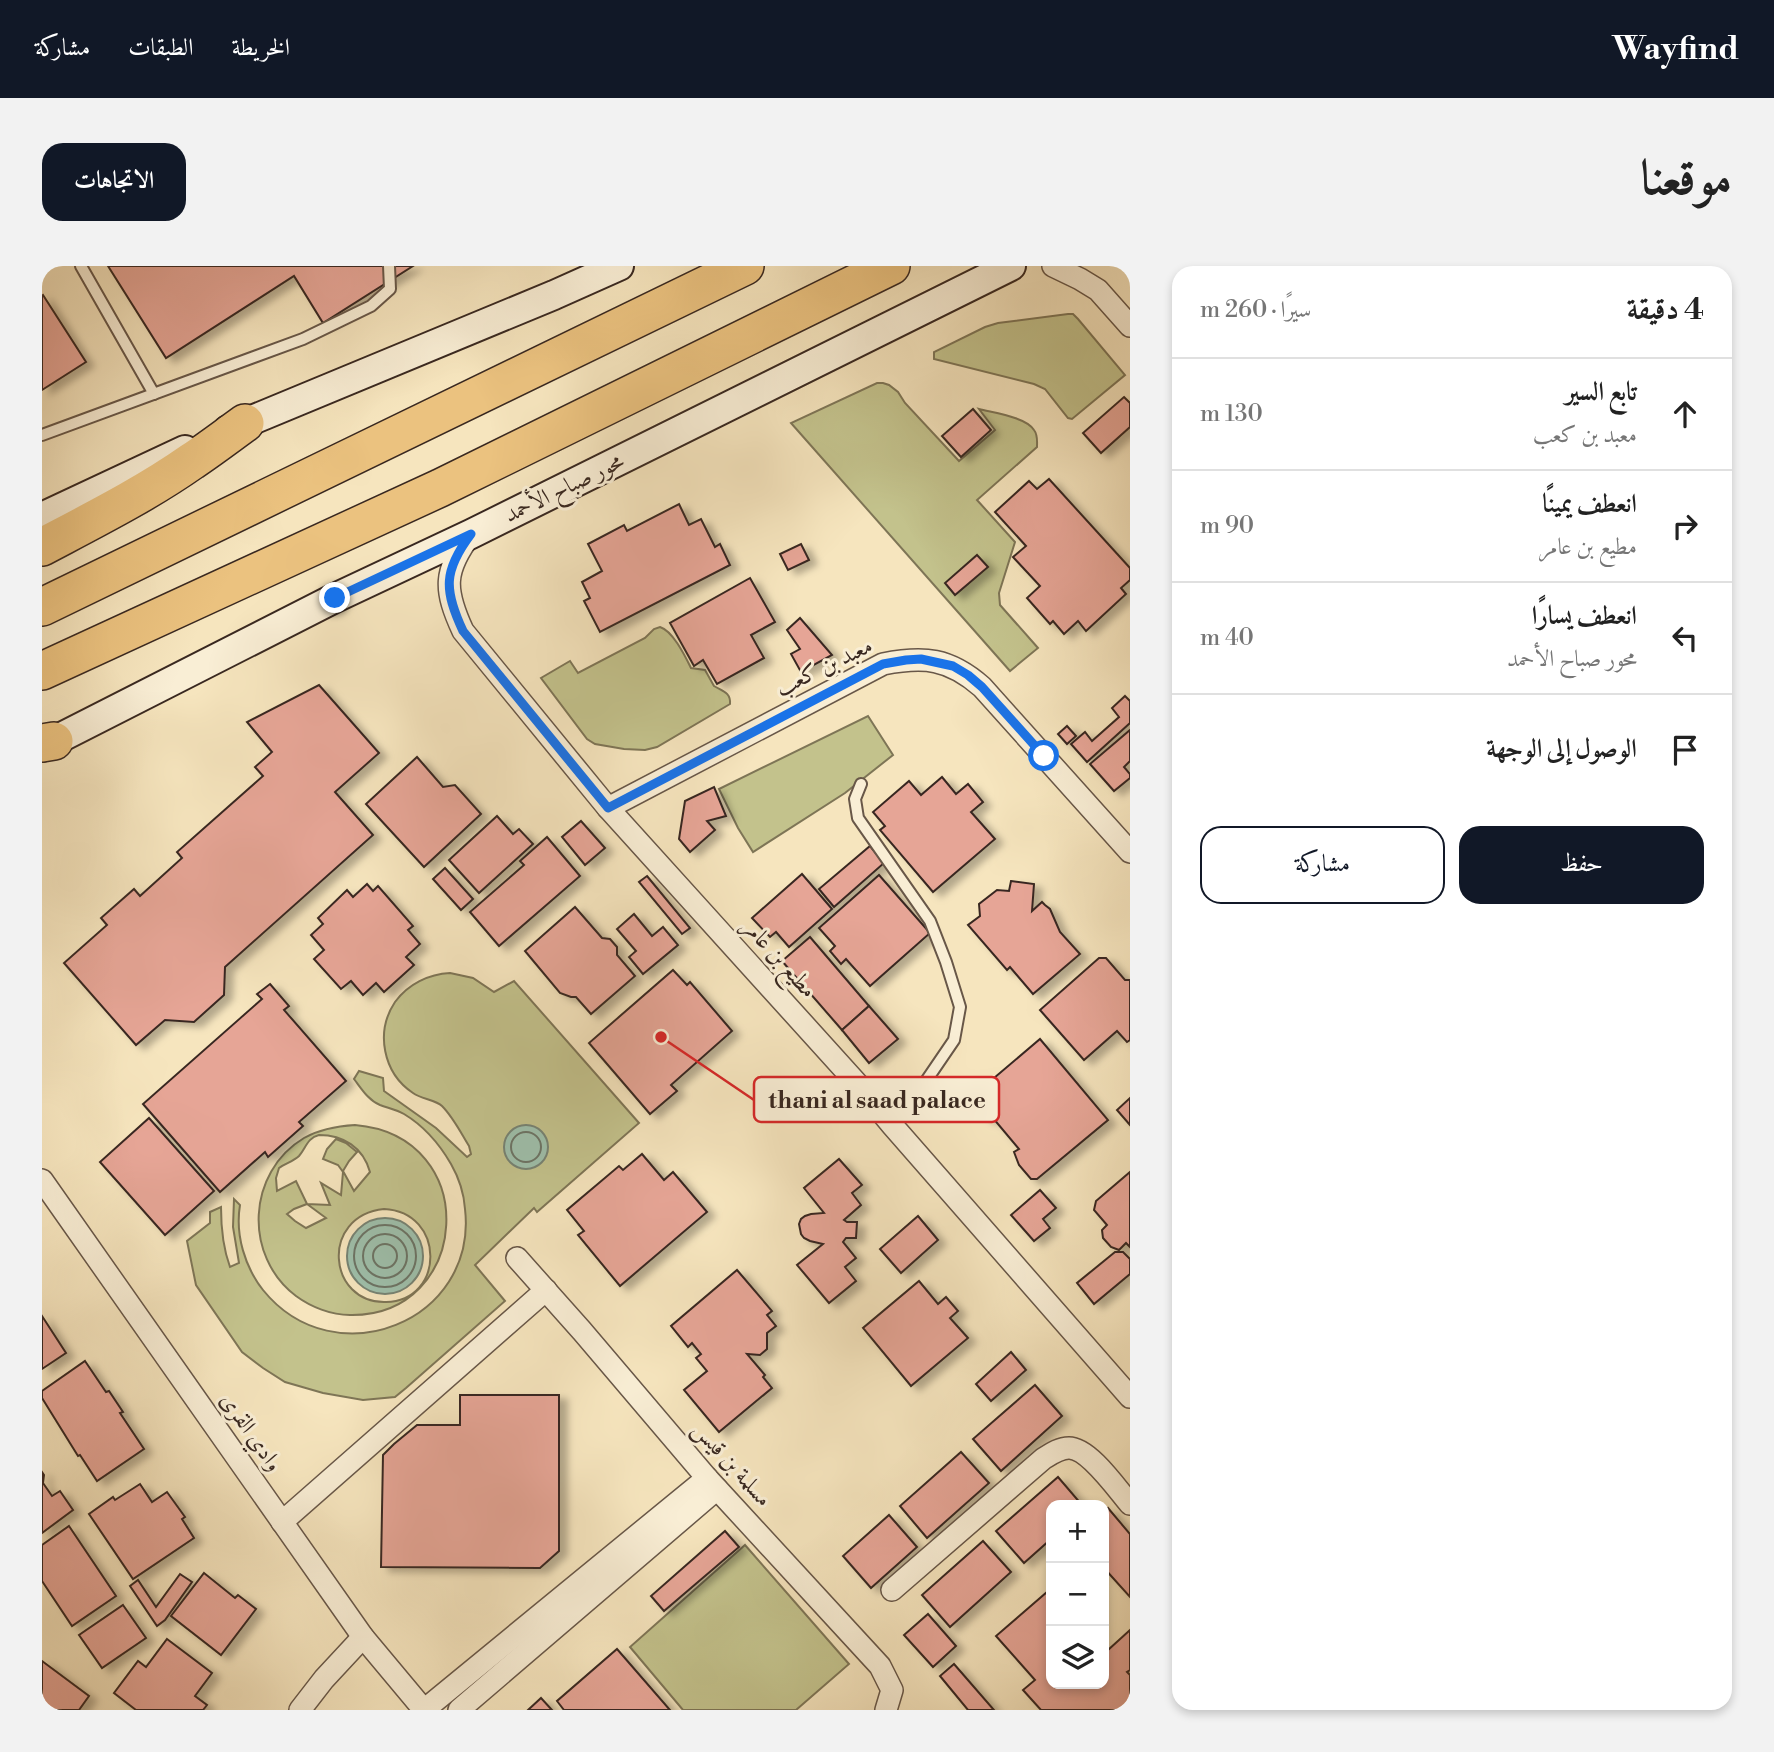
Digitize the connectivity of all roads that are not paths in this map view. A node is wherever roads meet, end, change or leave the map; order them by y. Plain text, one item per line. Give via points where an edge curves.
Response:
1 (81, 266) edge
2 (389, 266) edge
3 (746, 266) edge
4 (891, 266) edge
5 (1011, 266) edge
6 (1053, 266) edge
7 (610, 268) edge
8 (1130, 326) edge
9 (154, 394) junction
10 (245, 423) junction
11 (42, 435) edge
12 (42, 517) edge
13 (471, 534) junction
14 (42, 547) edge
15 (42, 607) edge
16 (42, 671) edge
17 (46, 744) edge
18 (861, 784) dead end
19 (608, 808) junction
20 (1130, 852) edge
21 (892, 1125) junction
22 (42, 1180) edge
23 (517, 1258) dead end
24 (546, 1290) junction
25 (1130, 1397) edge
26 (712, 1483) junction
27 (1130, 1504) edge
28 (282, 1522) junction
29 (892, 1590) dead end
30 (363, 1637) junction
31 (300, 1710) edge
32 (424, 1710) edge
33 (459, 1710) edge
34 (886, 1710) edge

1 - 9 lane
2 - 9 lane via 390,289 371,306 303,338
3 - 15 highway
4 - 16 highway via 440,488
5 - 13 street, محور صباح الأحمد
6 - 8 street via 1098,290
7 - 10 street via 554,296
9 - 11 lane
10 - 12 street
10 - 14 highway via 158,484
13 - 17 street, محور صباح الأحمد
13 - 19 street, مطيع بن عامر via 452,564 449,583 453,610 463,631
18 - 21 lane via 855,799 858,818 930,921 960,1007 954,1040
19 - 20 street, معبد بن كعب via 883,664 921,659 953,666 982,687
19 - 21 street, مطيع بن عامر
21 - 25 street, مطيع بن عامر
22 - 28 street, وادي القرى
23 - 24 street, مسلمة بن قيس
24 - 26 street, مسلمة بن قيس
24 - 28 street
26 - 32 street
26 - 33 street
26 - 34 street, مسلمة بن قيس via 880,1666 892,1690
27 - 29 street via 1092,1460 1078,1449 1066,1447 1043,1459
28 - 30 street, وادي القرى
30 - 31 street
30 - 32 street, وادي القرى

